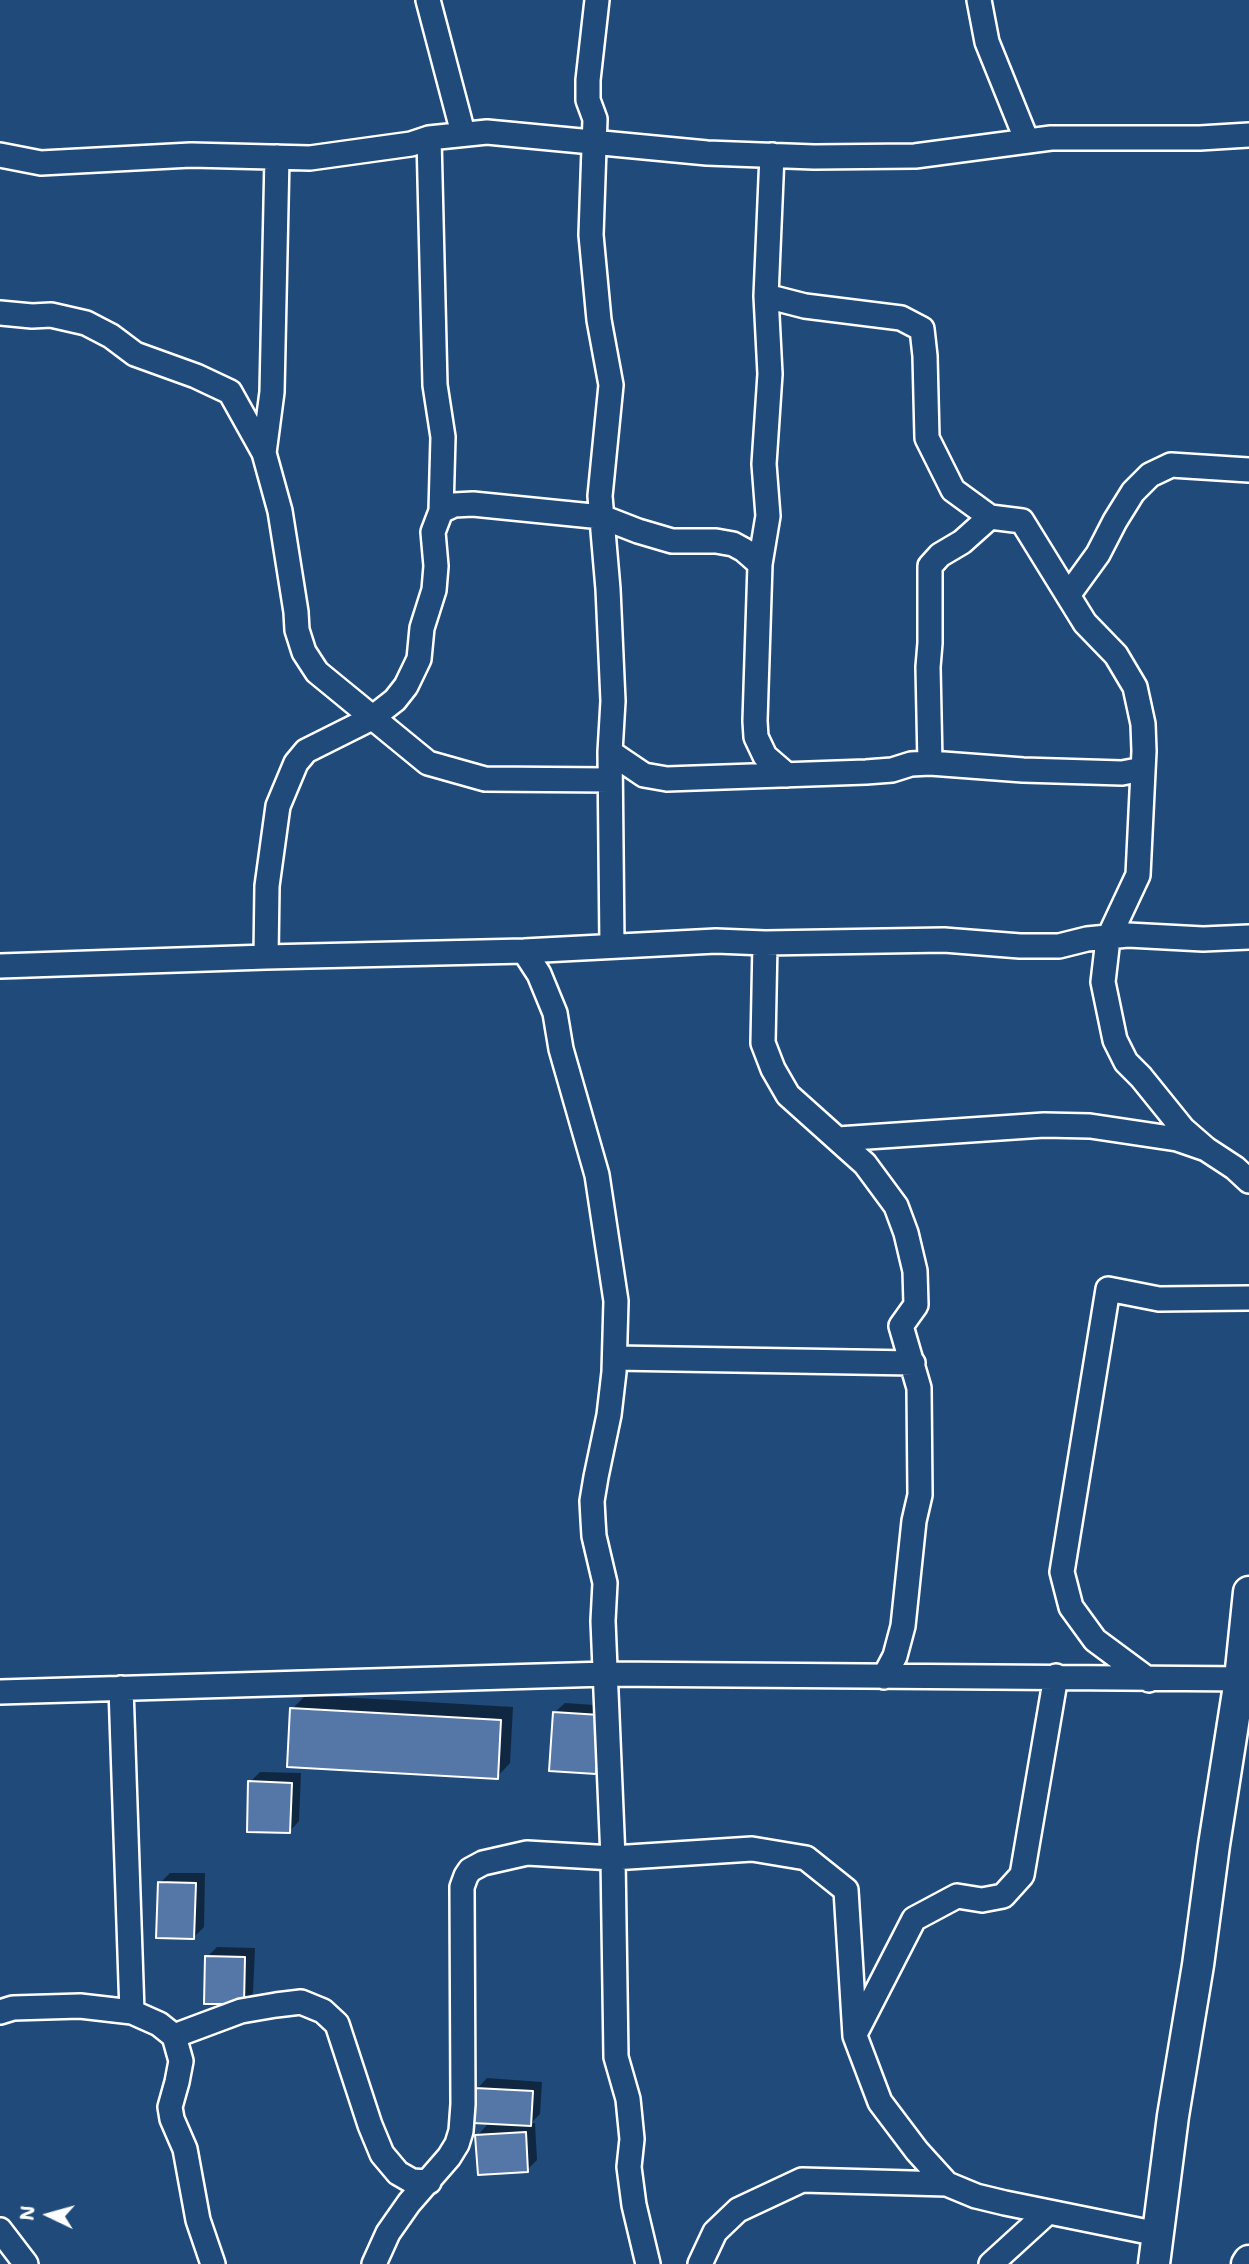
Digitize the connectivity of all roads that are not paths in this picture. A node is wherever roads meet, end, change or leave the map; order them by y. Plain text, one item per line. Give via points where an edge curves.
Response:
1 (428, 0) edge
2 (597, 0) edge
3 (979, 0) edge
4 (463, 133) junction
5 (1249, 135) edge
6 (429, 138) junction
7 (1027, 141) junction
8 (594, 143) junction
9 (0, 155) edge
10 (772, 155) junction
11 (277, 157) junction
12 (766, 296) junction
13 (0, 313) edge
14 (264, 453) junction
15 (1249, 470) edge
16 (441, 511) junction
17 (602, 517) junction
18 (990, 517) junction
19 (760, 564) junction
20 (1069, 594) junction
21 (372, 718) junction
22 (610, 752) junction
23 (930, 763) junction
24 (1143, 769) junction
25 (787, 775) junction
26 (610, 780) junction
27 (1249, 937) edge
28 (1108, 939) junction
29 (765, 943) junction
30 (612, 947) junction
31 (524, 951) junction
32 (266, 957) junction
33 (0, 966) edge
34 (838, 1139) junction
35 (1206, 1149) junction
36 (1249, 1181) edge
37 (1249, 1298) edge
38 (614, 1358) junction
39 (912, 1363) junction
40 (1249, 1592) edge
41 (606, 1674) junction
42 (1056, 1676) junction
43 (884, 1677) junction
44 (1245, 1679) edge
45 (1149, 1680) junction
46 (121, 1688) junction
47 (0, 1692) edge
48 (612, 1858) junction
49 (0, 2012) edge
50 (132, 2012) junction
51 (174, 2036) junction
52 (855, 2036) junction
53 (429, 2182) junction
54 (947, 2184) junction
55 (1048, 2212) junction
56 (0, 2230) edge
57 (1158, 2234) junction
58 (26, 2264) edge
59 (213, 2264) edge
60 (374, 2264) edge
61 (648, 2264) edge
62 (700, 2264) edge
63 (990, 2264) edge
64 (1154, 2264) edge

1 - 4 street
2 - 8 street via 588,80
3 - 7 street via 987,42
4 - 6 street
4 - 8 street
5 - 7 street
6 - 11 street via 310,158
6 - 16 street via 435,385 443,437
7 - 10 street via 915,156
8 - 10 street
8 - 17 street via 592,235 599,320 611,385
9 - 11 street via 41,163 191,155
10 - 12 street
11 - 14 street via 272,392
12 - 18 street via 805,306 901,318 922,329 927,438 953,490
12 - 19 street via 769,374 764,464 768,516
13 - 14 street via 51,315 86,323 135,354 230,392
14 - 21 street via 280,511 304,652 317,672
15 - 20 street via 1171,465 1150,475 1133,492
16 - 17 street via 473,504
16 - 21 street via 433,532 434,590 422,628 419,659 395,700
17 - 19 street via 672,541 733,544
17 - 22 street via 613,701
18 - 20 street via 1022,521
18 - 23 street via 930,566
19 - 25 street via 755,737 765,756
20 - 24 street via 1085,623 1116,655 1135,687 1143,724
21 - 26 street via 428,763 485,779
21 - 32 street via 306,751 296,763 278,806 267,886
22 - 25 street via 644,775 667,779
22 - 26 street
23 - 24 street via 1110,773
23 - 25 street via 892,770
24 - 28 street via 1138,875
26 - 30 street
27 - 28 street via 1128,935
28 - 29 street via 1059,946 944,940
28 - 35 street via 1103,982 1115,1040 1126,1062
29 - 30 street
29 - 34 street via 763,1043 788,1095
30 - 31 street
31 - 32 street
31 - 38 street via 550,998 597,1175 616,1301
32 - 33 street
34 - 35 street via 1067,1125 1135,1131
34 - 39 street via 897,1206 906,1233 915,1270 916,1305 901,1326
35 - 36 street
37 - 45 street via 1159,1299 1108,1289 1062,1572 1071,1607 1095,1640
38 - 39 street
38 - 41 street via 609,1415 592,1501 594,1536 606,1583
39 - 43 street via 919,1388 920,1495 902,1626
40 - 44 street
41 - 43 street
41 - 46 street
41 - 48 street
42 - 43 street
42 - 45 street
42 - 52 street via 1022,1875 1003,1896 982,1900 957,1896 914,1919
44 - 45 street
44 - 57 street via 1216,1832
46 - 47 street
46 - 50 street
48 - 52 street via 752,1849 806,1858 846,1890
48 - 53 street via 527,1853 483,1863 466,1876 462,1887 461,2131 457,2144
48 - 61 street via 616,2057 628,2099 629,2167
49 - 50 street via 79,2006
50 - 51 street
51 - 53 street via 241,2011 301,2002 323,2011 337,2024 382,2154 398,2173 412,2181
51 - 59 street via 181,2061 170,2106 172,2119 185,2149 198,2220
52 - 54 street via 880,2102
53 - 60 street via 388,2233
54 - 55 street via 976,2196
54 - 62 street via 802,2180 738,2210 715,2232
55 - 57 street
55 - 63 street
56 - 58 street
57 - 64 street

